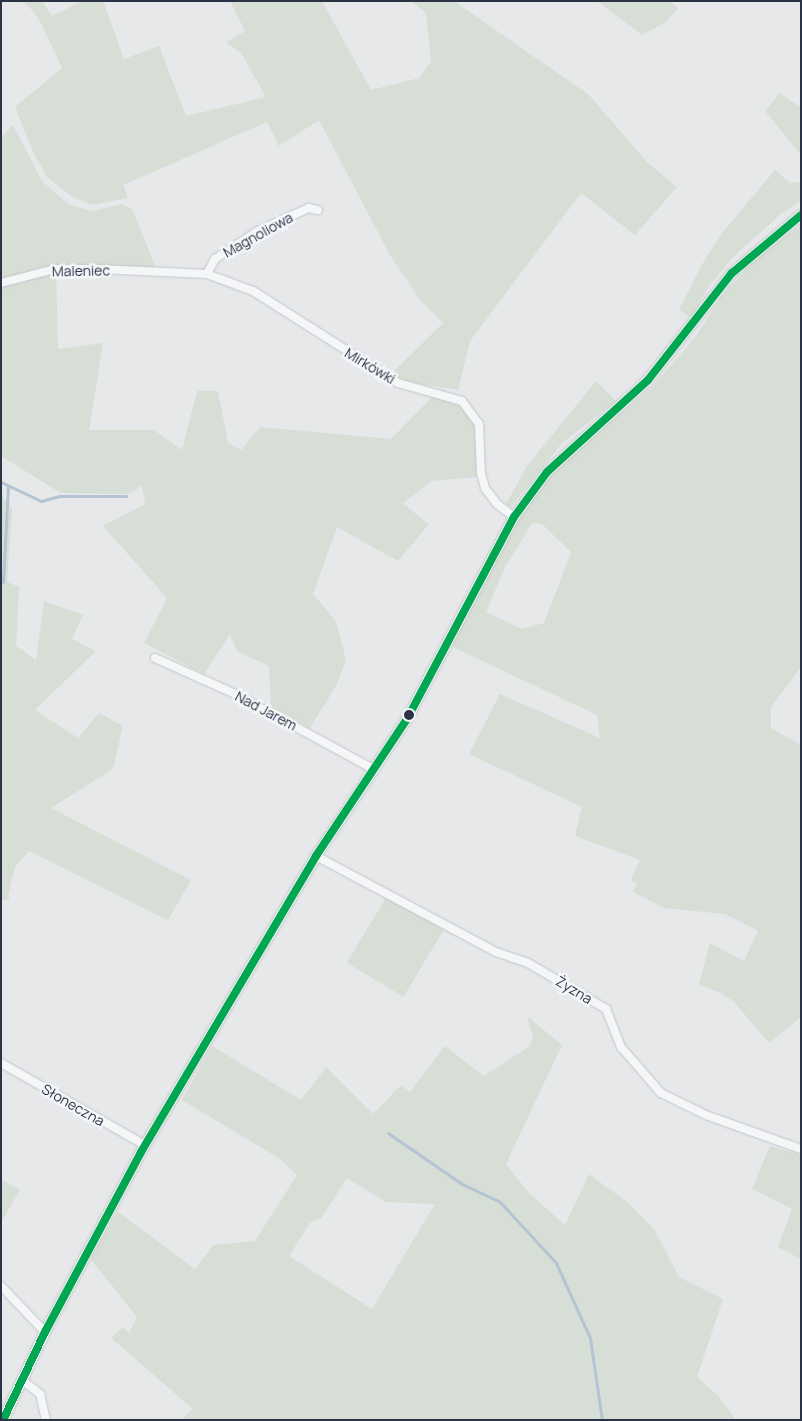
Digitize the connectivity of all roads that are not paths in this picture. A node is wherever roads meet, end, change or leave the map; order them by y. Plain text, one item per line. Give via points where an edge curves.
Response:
1 (318, 210) dead end
2 (801, 215) edge
3 (162, 272) joint
4 (206, 274) junction
5 (1, 283) edge
6 (514, 518) junction
7 (155, 658) dead end
8 (375, 770) junction
9 (316, 856) junction
10 (1, 1063) edge
11 (145, 1145) junction
12 (801, 1150) edge
13 (1, 1286) edge
14 (45, 1332) junction
15 (22, 1380) junction
16 (4, 1420) edge
17 (46, 1420) edge

1 - 4 street, Magnoliowa via 309,208 258,232 215,259
2 - 6 street via 732,274 648,380 546,472
3 - 4 street, Mirkówki
3 - 5 street, Maleniec via 55,269
4 - 6 street, Mirkówki via 253,291 398,383 462,401 479,424 481,473 485,488
6 - 8 street via 407,719
7 - 8 street, Nad Jarem via 235,694
8 - 9 street
9 - 11 street
9 - 12 street, Żyzna via 496,952 528,963 606,1009 621,1047 661,1093 706,1115
10 - 11 street, Słoneczna
11 - 14 street
13 - 14 street
14 - 15 street
15 - 16 street
15 - 17 street via 40,1394

